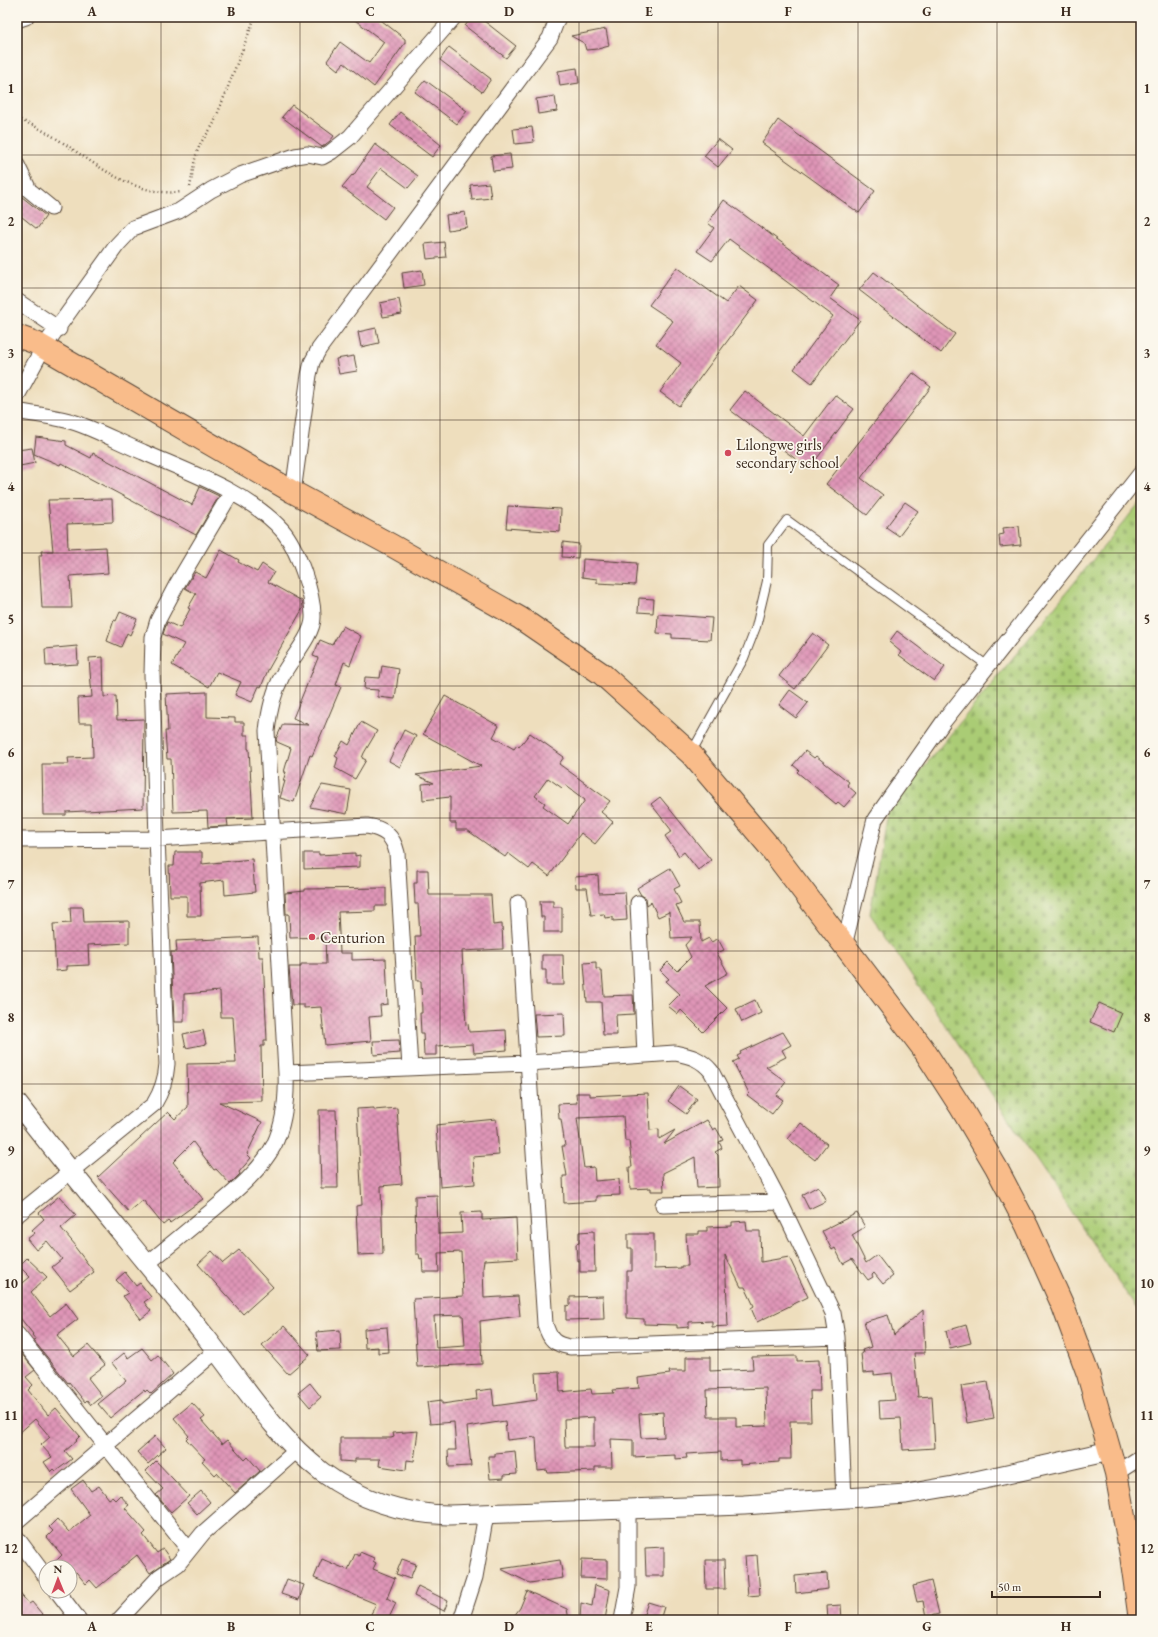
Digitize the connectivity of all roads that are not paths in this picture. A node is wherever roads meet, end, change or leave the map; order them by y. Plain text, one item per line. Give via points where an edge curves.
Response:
1 (26, 17) edge
2 (454, 17) edge
3 (558, 17) edge
4 (17, 20) edge
5 (17, 165) edge
6 (51, 208) dead end
7 (17, 301) edge
8 (17, 325) edge
9 (59, 328) junction
10 (32, 343) edge
11 (17, 396) edge
12 (17, 411) edge
13 (1141, 473) edge
14 (293, 492) junction
15 (231, 493) junction
16 (988, 666) junction
17 (691, 754) junction
18 (272, 832) junction
19 (17, 840) edge
20 (156, 840) junction
21 (638, 903) dead end
22 (518, 904) dead end
23 (844, 946) junction
24 (645, 1055) junction
25 (528, 1063) junction
26 (410, 1068) junction
27 (286, 1073) junction
28 (17, 1103) edge
29 (70, 1172) junction
30 (780, 1202) junction
31 (663, 1205) dead end
32 (17, 1215) edge
33 (147, 1264) junction
34 (17, 1334) edge
35 (837, 1337) junction
36 (217, 1350) junction
37 (105, 1445) junction
38 (297, 1450) junction
39 (1110, 1451) junction
40 (1141, 1457) edge
41 (1116, 1473) junction
42 (844, 1499) junction
43 (628, 1509) junction
44 (486, 1514) junction
45 (17, 1521) edge
46 (17, 1538) edge
47 (189, 1550) junction
48 (38, 1566) edge
49 (63, 1599) edge
50 (79, 1620) edge
51 (119, 1620) edge
52 (461, 1620) edge
53 (622, 1620) edge
54 (1140, 1620) edge

1 - 4 street
2 - 9 street via 350,137 331,152 322,157 308,154 276,162 240,175 179,211 133,228 117,245
3 - 14 street via 550,38 319,348 309,375
5 - 6 street via 29,190
7 - 9 street
8 - 10 highway
9 - 10 street
10 - 11 street
10 - 14 highway
12 - 15 street via 75,423
13 - 16 street
14 - 17 highway via 391,544 520,618 560,644 602,674
15 - 18 street via 255,507 290,540 297,554 313,608 313,620 309,631 282,676 269,713 266,731
15 - 20 street via 171,595 158,620 153,637
16 - 17 lane via 787,520 768,545 767,581 756,628 744,658
16 - 23 street via 944,721 875,819
17 - 23 highway via 768,845
18 - 20 street
18 - 26 street via 367,826 388,833 394,842 397,853
18 - 27 street
19 - 20 street
20 - 29 street via 166,1078 154,1104
21 - 24 street
22 - 25 street
23 - 39 highway via 922,1047 996,1167 1027,1226 1063,1306 1081,1354
24 - 25 street
24 - 30 street via 675,1053 703,1062 711,1071
25 - 26 street
25 - 35 street via 545,1324 557,1345 570,1347
26 - 27 street
27 - 33 street via 287,1095 284,1112 276,1140 264,1159 243,1185
28 - 29 street
29 - 32 street
29 - 33 street
30 - 31 street
30 - 35 street via 833,1314
33 - 36 street
34 - 37 street
35 - 42 street
36 - 37 street
36 - 38 street via 284,1438
37 - 45 street
37 - 47 street
38 - 44 street via 328,1476 370,1500 422,1514
38 - 47 street via 203,1533
39 - 41 highway
39 - 42 street via 953,1486 906,1494
40 - 41 street
41 - 54 highway
42 - 43 street
43 - 44 street
43 - 53 street via 628,1586
44 - 52 street via 475,1577
46 - 48 street
47 - 51 street via 178,1564 159,1577
49 - 50 street

